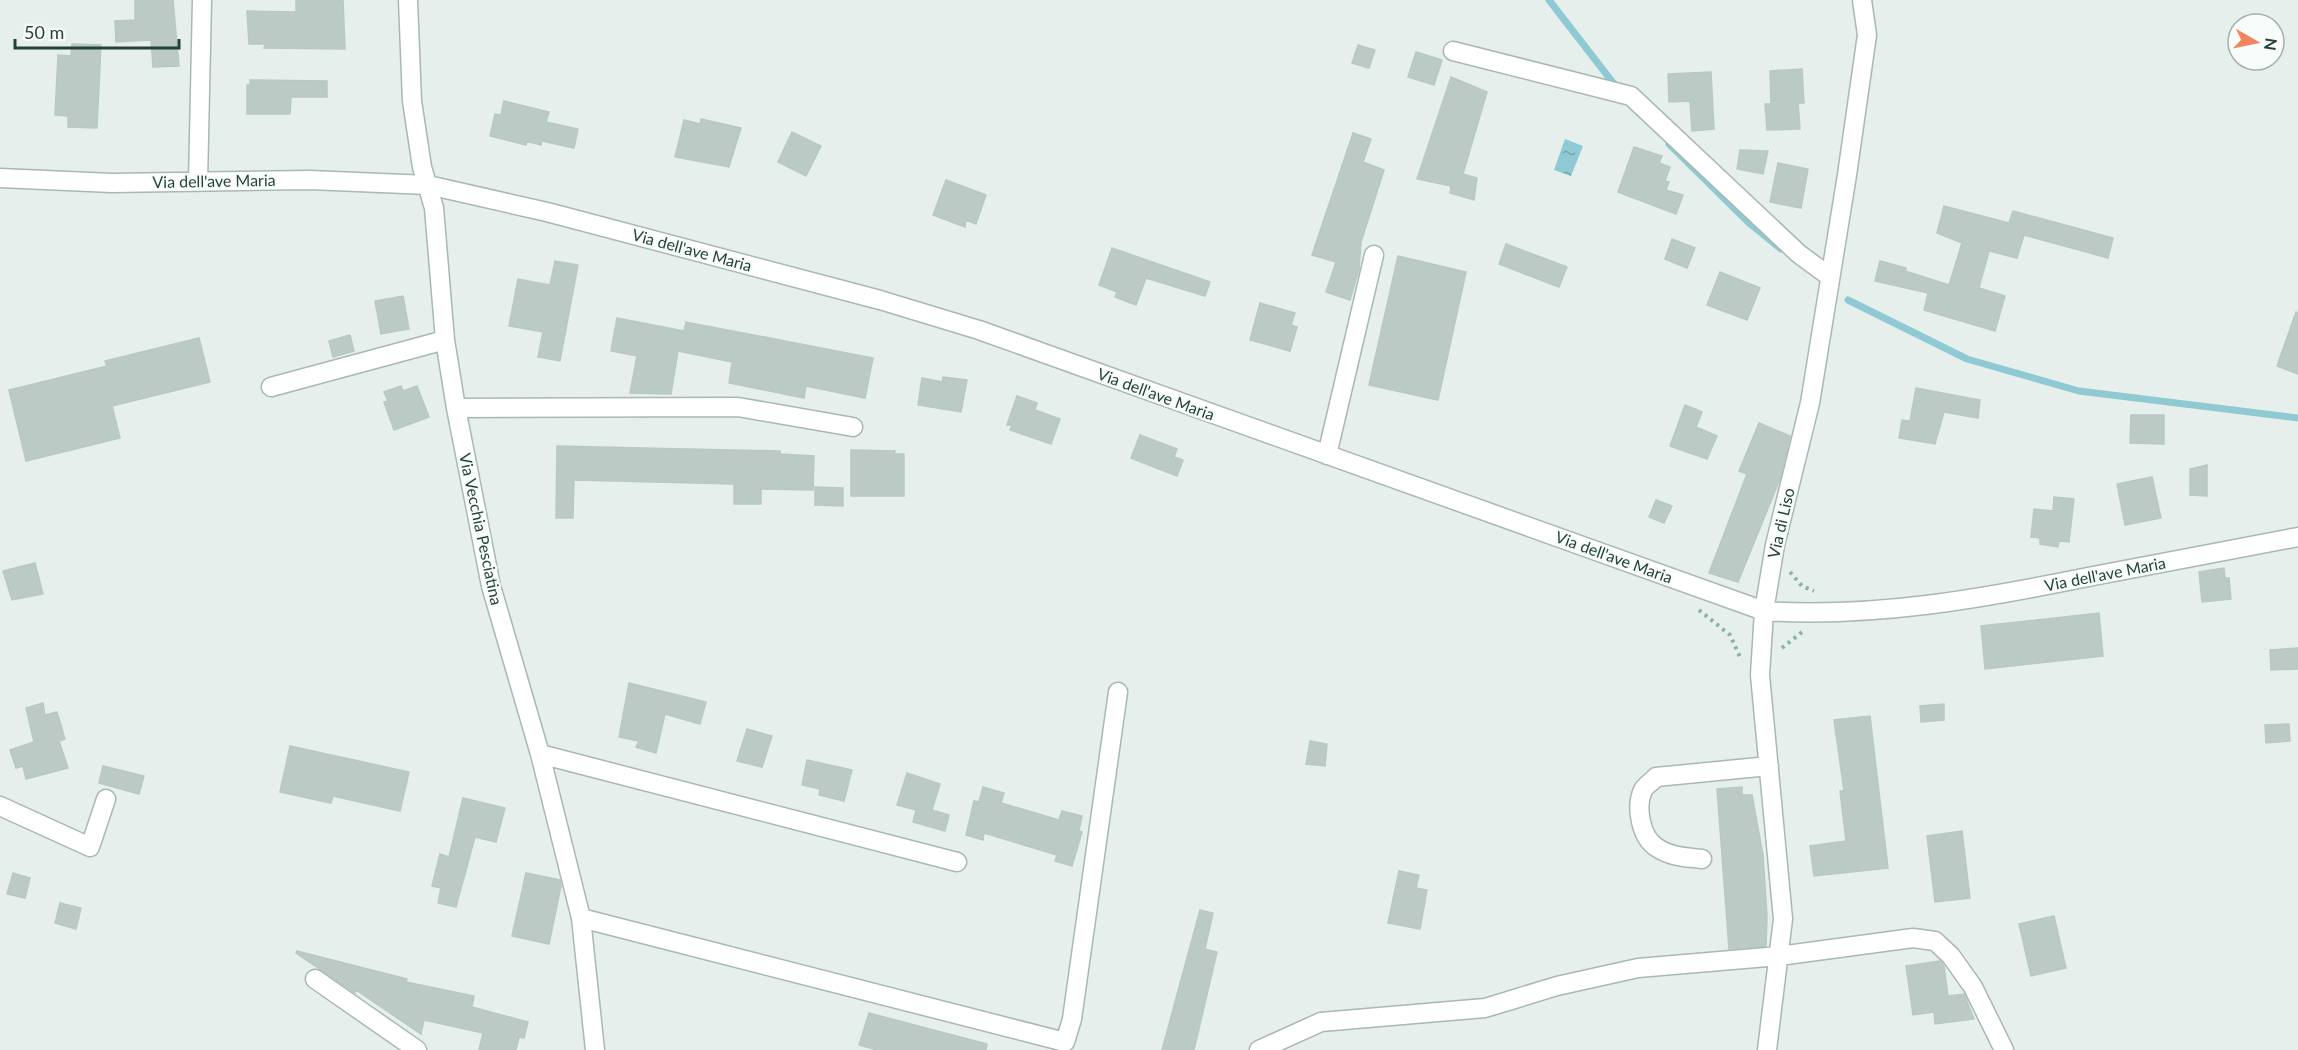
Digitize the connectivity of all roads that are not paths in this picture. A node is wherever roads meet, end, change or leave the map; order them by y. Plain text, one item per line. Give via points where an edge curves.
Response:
1 (202, 0) edge
2 (408, 0) edge
3 (1862, 0) edge
4 (1453, 51) dead end
5 (0, 178) edge
6 (198, 182) junction
7 (428, 185) junction
8 (1374, 255) dead end
9 (1829, 276) junction
10 (445, 340) junction
11 (270, 387) dead end
12 (456, 408) junction
13 (853, 427) dead end
14 (1327, 455) junction
15 (2298, 537) edge
16 (1764, 611) junction
17 (1118, 692) dead end
18 (540, 754) junction
19 (1769, 765) junction
20 (106, 799) dead end
21 (0, 806) edge
22 (1702, 859) dead end
23 (957, 862) dead end
24 (581, 918) junction
25 (1779, 956) junction
26 (315, 980) dead end
27 (417, 1050) edge
28 (595, 1050) edge
29 (1259, 1050) edge
30 (1767, 1050) edge
31 (2004, 1050) edge

1 - 6 street
2 - 7 street, Via Vecchia Pesciatina via 412,101
3 - 9 street, Via di Liso via 1867,35
4 - 9 street via 1631,96 1799,254
5 - 6 street, Via dell'ave Maria
6 - 7 street, Via dell'ave Maria via 309,180
7 - 10 street, Via Vecchia Pesciatina via 434,208
7 - 14 street, Via dell'ave Maria via 547,212 880,300 979,330
8 - 14 street
9 - 16 street, Via di Liso via 1810,403 1775,545
10 - 11 street
10 - 12 street, Via Vecchia Pesciatina
12 - 13 street via 738,407
12 - 18 street, Via Vecchia Pesciatina via 490,586
14 - 16 street, Via dell'ave Maria
15 - 16 street, Via dell'ave Maria via 1966,602 1877,612
16 - 19 street, Via di Liso via 1760,675
17 - 24 street via 1072,1019 1065,1042
18 - 23 street
18 - 24 street, Via Vecchia Pesciatina
19 - 22 street via 1656,777 1643,790 1642,831 1654,846 1673,855
19 - 25 street, Via di Liso via 1783,919
20 - 21 street via 90,847
24 - 28 street, Via Vecchia Pesciatina
25 - 29 street via 1638,968 1557,986 1485,1008 1321,1022
25 - 30 street, Via di Liso
25 - 31 street via 1913,938 1935,941 1973,987
26 - 27 street

